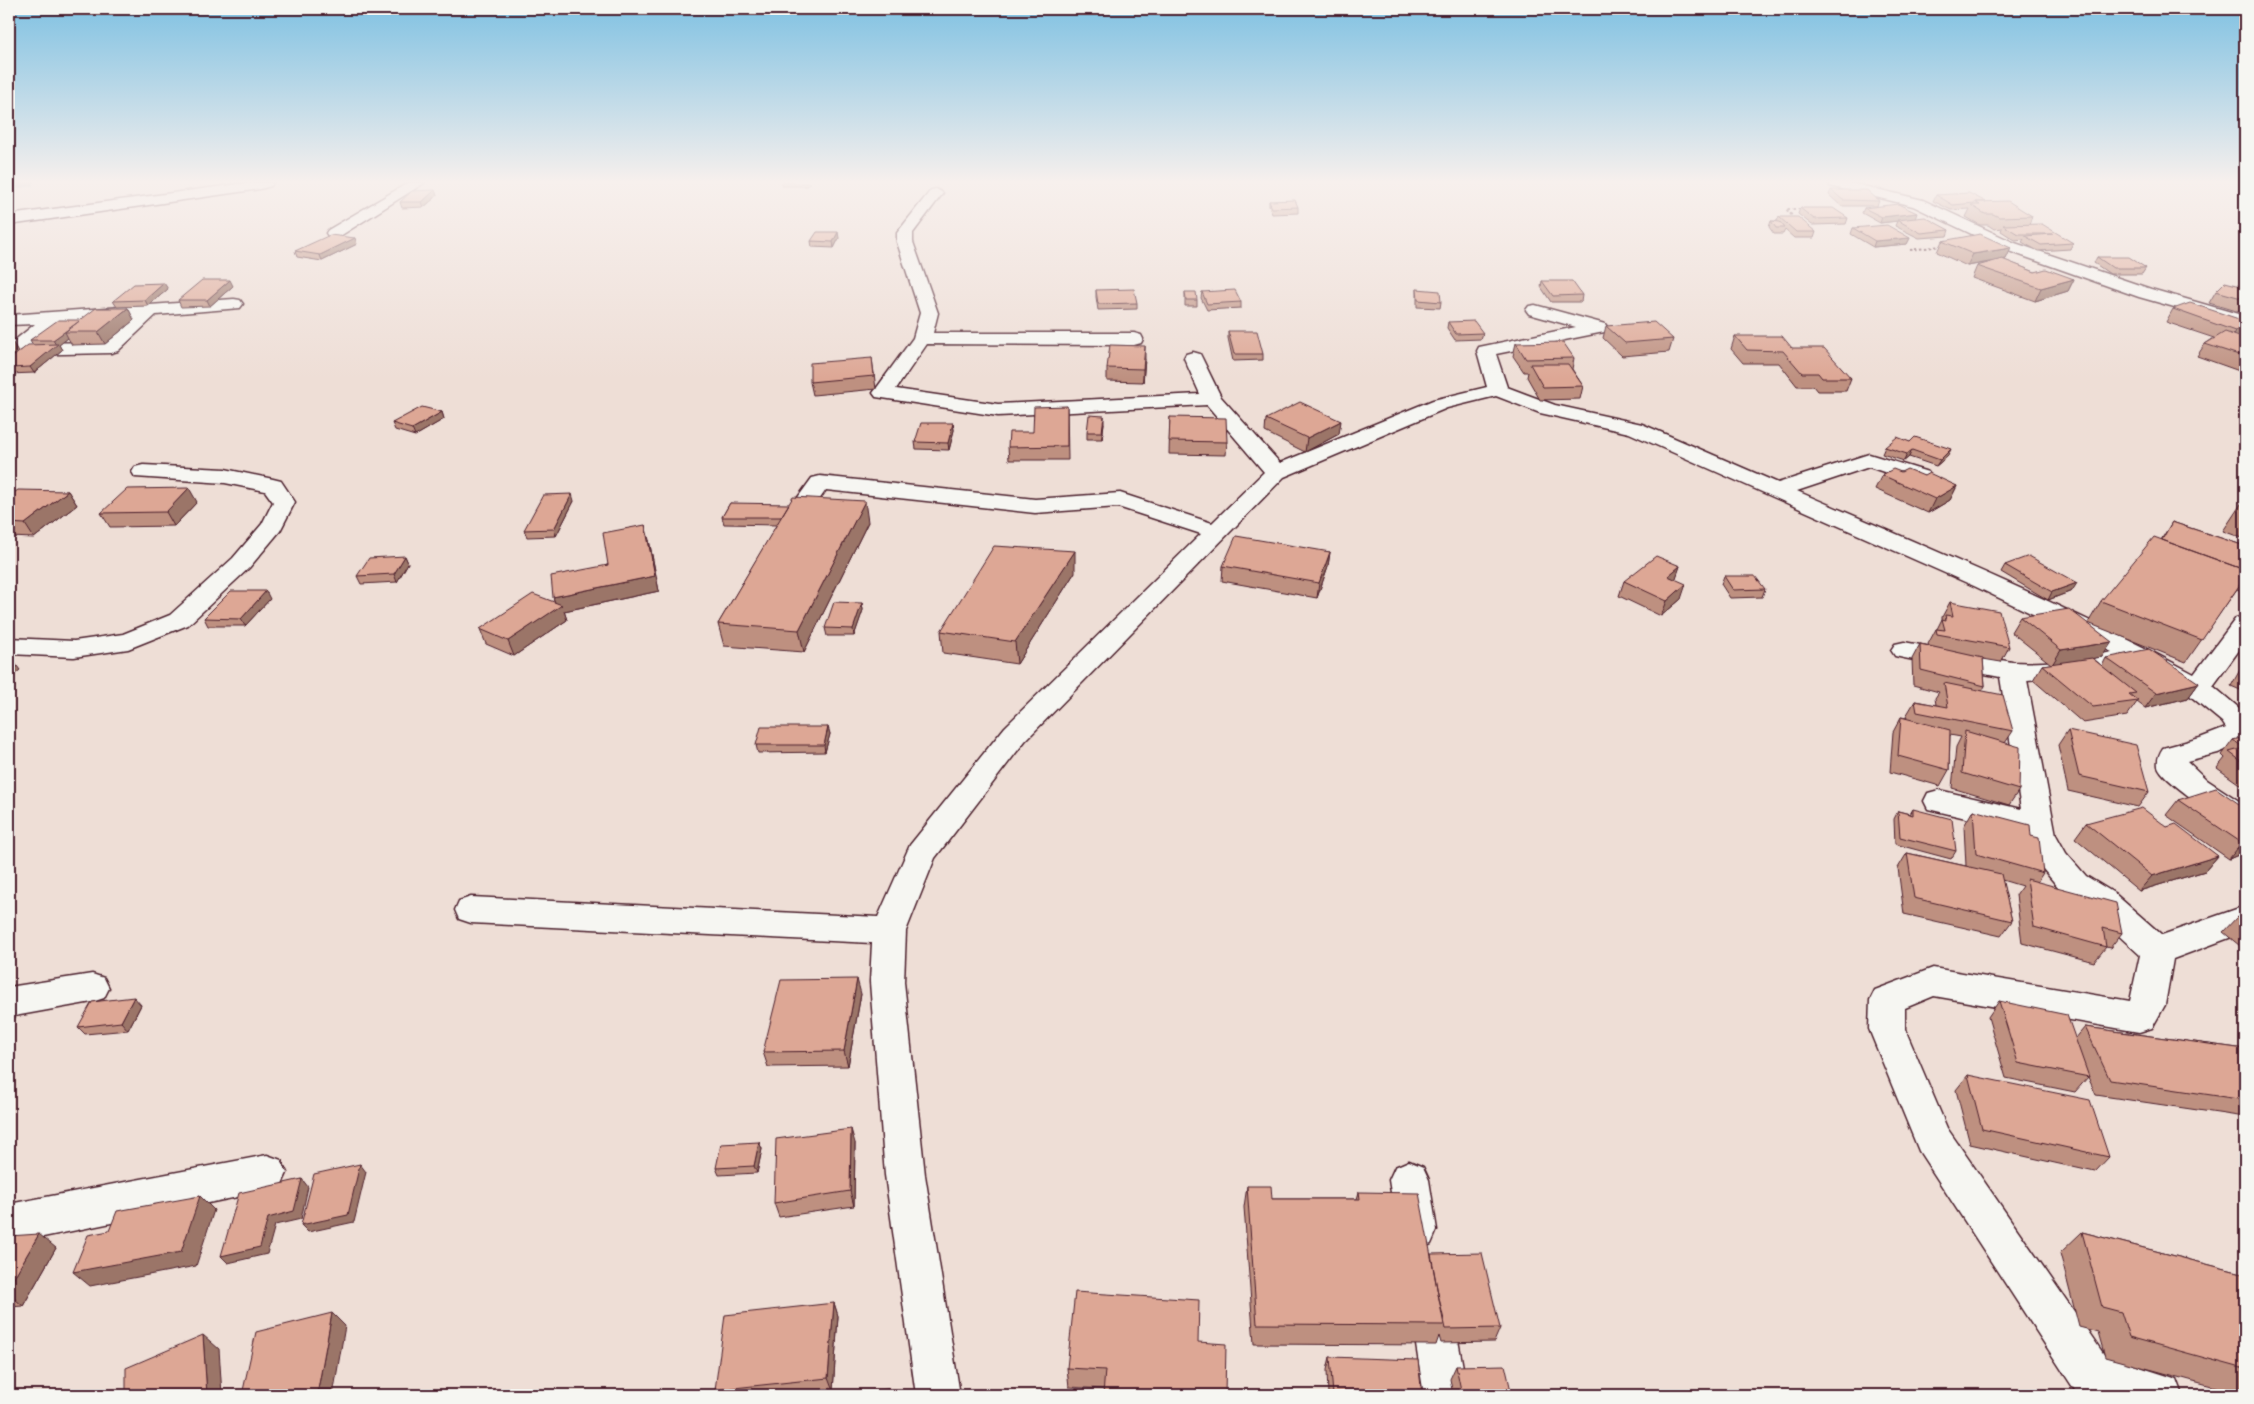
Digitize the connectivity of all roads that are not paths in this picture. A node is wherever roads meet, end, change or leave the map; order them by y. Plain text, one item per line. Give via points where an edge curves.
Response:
1 (907, 249) edge
2 (2017, 249) edge
3 (234, 304) dead end
4 (151, 310) junction
5 (1535, 310) dead end
6 (54, 316) junction
7 (9, 320) edge
8 (2245, 322) edge
9 (922, 338) junction
10 (1134, 339) dead end
11 (1193, 358) dead end
12 (1498, 390) junction
13 (1212, 399) junction
14 (143, 472) dead end
15 (1276, 472) junction
16 (1920, 477) edge
17 (1778, 490) junction
18 (1217, 532) junction
19 (776, 546) edge
20 (2245, 624) edge
21 (9, 646) edge
22 (1904, 650) dead end
23 (2139, 655) junction
24 (2012, 672) junction
25 (2198, 688) junction
26 (1939, 801) dead end
27 (2245, 820) edge
28 (2039, 824) junction
29 (471, 910) dead end
30 (2245, 919) edge
31 (889, 931) junction
32 (2158, 951) junction
33 (92, 988) dead end
34 (9, 1002) edge
35 (267, 1174) dead end
36 (1409, 1180) dead end
37 (9, 1224) edge
38 (2096, 1384) edge
39 (938, 1395) edge
40 (1446, 1395) edge
41 (2162, 1395) edge

1 - 9 street via 929,313
2 - 8 street via 2144,293
3 - 4 street
4 - 6 street
4 - 6 street via 111,347 16,349
5 - 12 street via 1599,328 1486,351
6 - 7 street
9 - 10 street
9 - 13 street via 883,393 998,410
11 - 13 street
12 - 15 street via 1440,404
12 - 17 street via 1522,402 1635,428
13 - 15 street
14 - 21 street via 225,476 272,486 284,502 272,526 241,563 179,620 128,641 74,649
15 - 18 street
16 - 17 street via 1869,460
17 - 23 street
18 - 19 street via 1120,500 1035,506 820,482
18 - 31 street via 1015,734 921,853
20 - 25 street
22 - 24 street
23 - 24 street via 2050,672
23 - 25 street
24 - 28 street
25 - 27 street via 2233,716 2242,732 2208,746 2173,755 2173,767
26 - 28 street
28 - 32 street via 2054,861 2075,885 2103,902
29 - 31 street
30 - 32 street
31 - 39 street via 887,982 906,1175
32 - 38 street via 2147,1005 2139,1017 1932,982 1887,1000 1887,1029 1933,1139
33 - 34 street
35 - 37 street
36 - 40 street
38 - 41 street

